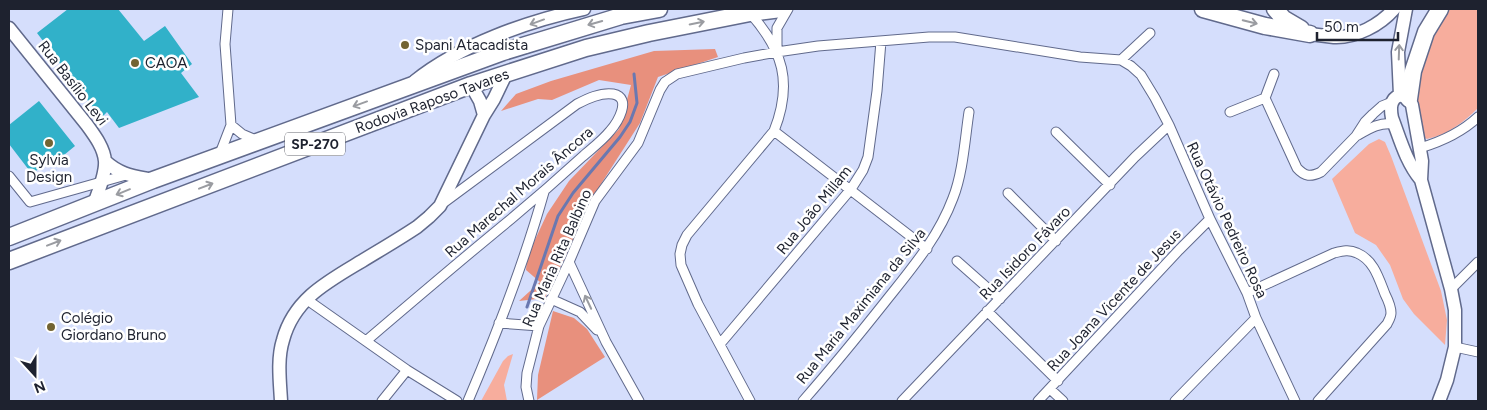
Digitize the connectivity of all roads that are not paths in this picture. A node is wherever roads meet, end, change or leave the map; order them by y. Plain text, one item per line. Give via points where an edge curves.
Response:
1 (228, 9) edge
2 (584, 9) edge
3 (659, 9) edge
4 (781, 9) edge
5 (788, 9) edge
6 (1203, 9) edge
7 (1276, 9) edge
8 (1394, 9) edge
9 (1406, 9) edge
10 (1440, 9) edge
11 (750, 13) junction
12 (9, 28) edge
13 (1150, 34) dead end
14 (1310, 34) junction
15 (881, 41) junction
16 (777, 52) junction
17 (1121, 60) junction
18 (506, 74) junction
19 (1274, 74) dead end
20 (470, 85) junction
21 (406, 88) junction
22 (1265, 98) junction
23 (1400, 99) junction
24 (969, 112) dead end
25 (1230, 112) dead end
26 (484, 115) junction
27 (1478, 118) edge
28 (1394, 124) junction
29 (231, 125) junction
30 (1168, 125) junction
31 (774, 131) junction
32 (1056, 132) dead end
33 (1356, 136) junction
34 (258, 141) junction
35 (1403, 147) junction
36 (1420, 148) junction
37 (218, 157) junction
38 (105, 161) junction
39 (126, 175) junction
40 (9, 176) edge
41 (153, 180) junction
42 (1421, 180) junction
43 (102, 181) junction
44 (1110, 185) junction
45 (851, 189) junction
46 (544, 192) junction
47 (1008, 193) dead end
48 (94, 204) junction
49 (440, 206) junction
50 (1210, 219) junction
51 (9, 237) edge
52 (1056, 241) junction
53 (927, 249) junction
54 (9, 261) edge
55 (957, 261) dead end
56 (570, 262) junction
57 (1478, 262) edge
58 (1451, 289) junction
59 (1247, 293) junction
60 (306, 299) junction
61 (551, 299) junction
62 (1000, 299) junction
63 (987, 311) junction
64 (1256, 318) junction
65 (499, 323) junction
66 (539, 326) junction
67 (366, 341) junction
68 (606, 342) junction
69 (720, 344) junction
70 (1455, 346) junction
71 (1478, 352) edge
72 (407, 370) junction
73 (1058, 380) junction
74 (1050, 389) junction
75 (281, 401) edge
76 (382, 401) edge
77 (457, 401) edge
78 (468, 401) edge
79 (529, 401) edge
80 (639, 401) edge
81 (750, 401) edge
82 (803, 401) edge
83 (902, 401) edge
84 (1038, 401) edge
85 (1062, 401) edge
86 (1174, 401) edge
87 (1294, 401) edge
88 (1318, 401) edge
89 (1439, 401) edge

1 - 29 street via 225,44
2 -> 21 main road via 556,15 472,47 432,67
3 -> 21 highway, Rodovia Raposo Tavares / SP-270 via 576,28
4 - 11 highway, Rodovia Raposo Tavares / SP-270
5 - 16 street via 777,28
6 -> 14 highway
7 - 14 highway via 1284,19
8 - 14 main road via 1373,27 1354,34 1335,37
23 -> 9 main road via 1398,52
10 - 23 highway via 1426,32
11 - 16 street via 766,31
18 -> 11 highway, Rodovia Raposo Tavares / SP-270 via 586,48
12 - 38 main road, Rua Basílio Levi via 98,141
13 - 17 street
15 - 16 street
15 - 17 street via 955,37 1080,57
15 - 45 street, Rua João Millam via 868,157
16 - 31 street via 784,97
16 - 56 street, Rua Maria Rita Balbino via 684,72 665,82 638,143 595,201
17 - 30 street, Rua Otávio Pedreiro Rosa via 1144,80
18 - 20 highway, Rodovia Raposo Tavares / SP-270
18 - 26 main road
19 - 22 street
20 - 26 main road via 478,96
54 -> 20 highway, Rodovia Raposo Tavares / SP-270
21 -> 34 highway, Rodovia Raposo Tavares / SP-270
22 - 25 street
22 - 33 street via 1297,168 1306,175 1321,172
23 - 28 main road via 1391,110
23 - 33 street via 1372,114
23 - 36 main road via 1416,121
24 - 53 street, Rua Maria Maximiana da Silva via 954,196
26 - 49 main road
27 - 36 street via 1456,133
28 - 33 street via 1379,125
28 - 35 main road
29 - 34 street
29 - 37 street
30 - 44 street, Rua Isidoro Fávaro
30 - 50 street, Rua Otávio Pedreiro Rosa
31 - 45 street
31 - 69 street via 686,234 682,245 681,266
32 - 44 street
34 - 37 highway, Rodovia Raposo Tavares / SP-270
35 - 36 main road
35 - 42 main road
36 - 42 main road
37 - 41 highway, Rodovia Raposo Tavares / SP-270
38 - 39 main road
38 - 43 main road
39 - 41 main road
39 - 43 street
40 - 43 street via 30,202
41 -> 48 highway, Rodovia Raposo Tavares / SP-270
42 - 58 main road
43 - 48 main road
44 - 52 street, Rua Isidoro Fávaro
45 - 53 street
45 - 69 street, Rua João Millam
46 - 49 street, Rua Marechal Morais Âncora via 610,132 623,110 620,98 606,94 577,104
46 - 65 street via 533,232
46 - 67 street, Rua Marechal Morais Âncora
47 - 52 street
48 - 51 highway, Rodovia Raposo Tavares / SP-270
49 - 60 main road via 417,227 324,284
50 - 59 street, Rua Otávio Pedreiro Rosa
50 - 73 street, Rua Joana Vicente de Jesus
52 - 62 street, Rua Isidoro Fávaro
53 - 82 street, Rua Maria Maximiana da Silva
55 - 62 street
56 - 61 street, Rua Maria Rita Balbino
68 -> 56 street
57 - 58 street
58 - 70 main road via 1455,310
59 - 64 street, Rua Otávio Pedreiro Rosa
59 - 88 street via 1347,250 1356,252 1372,266 1390,306 1390,318
60 - 67 street
60 - 75 main road via 293,315 282,342
61 - 66 street, Rua Maria Rita Balbino
61 - 68 street via 580,312
62 - 63 street, Rua Isidoro Fávaro
63 - 73 street
63 - 83 street, Rua Isidoro Fávaro
64 - 86 street
64 - 87 street, Rua Otávio Pedreiro Rosa
65 - 66 street
65 - 78 street
66 - 79 street, Rua Maria Rita Balbino via 527,373
67 - 72 street
68 - 80 street
69 - 81 street
70 - 71 street
70 - 89 main road
72 - 76 street
72 - 77 street
73 - 74 street, Rua Joana Vicente de Jesus
74 - 84 street, Rua Joana Vicente de Jesus
74 - 85 street

